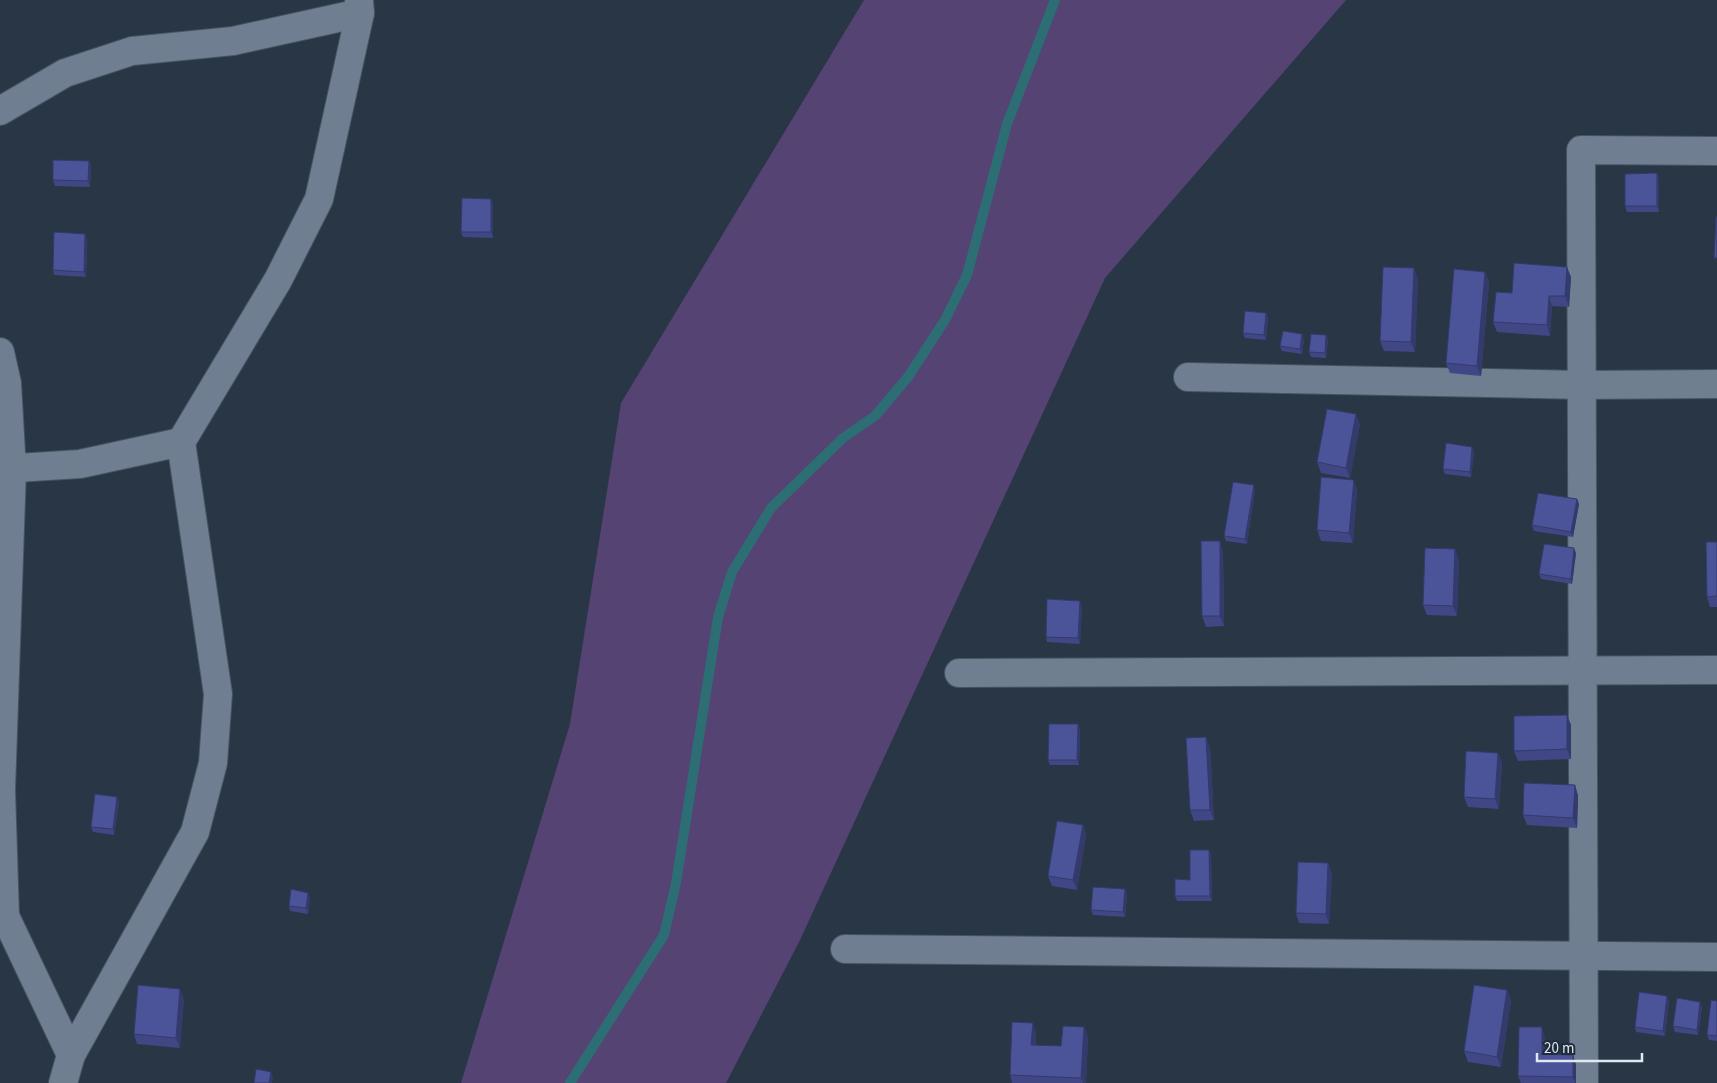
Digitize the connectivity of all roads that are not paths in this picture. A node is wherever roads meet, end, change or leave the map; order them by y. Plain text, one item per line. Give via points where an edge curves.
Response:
1 (359, 6) edge
2 (0, 111) edge
3 (1717, 151) edge
4 (0, 352) edge
5 (1188, 377) dead end
6 (1717, 384) edge
7 (1582, 385) junction
8 (181, 442) junction
9 (6, 469) edge
10 (1583, 670) junction
11 (1717, 670) edge
12 (959, 673) dead end
13 (2, 916) edge
14 (845, 949) dead end
15 (1584, 956) junction
16 (1717, 957) edge
17 (71, 1055) junction
18 (63, 1083) edge
19 (1584, 1083) edge

1 - 2 street via 233,41 132,51 65,73
1 - 8 street via 319,199 278,280
3 - 7 street via 1581,150
4 - 9 street via 7,382
5 - 7 street
6 - 7 street
7 - 10 street
8 - 9 street via 80,464
8 - 17 street via 218,694 212,762 195,832
9 - 13 street
10 - 11 street
10 - 12 street
10 - 15 street
13 - 17 street
14 - 15 street
15 - 16 street
15 - 19 street
17 - 18 street

